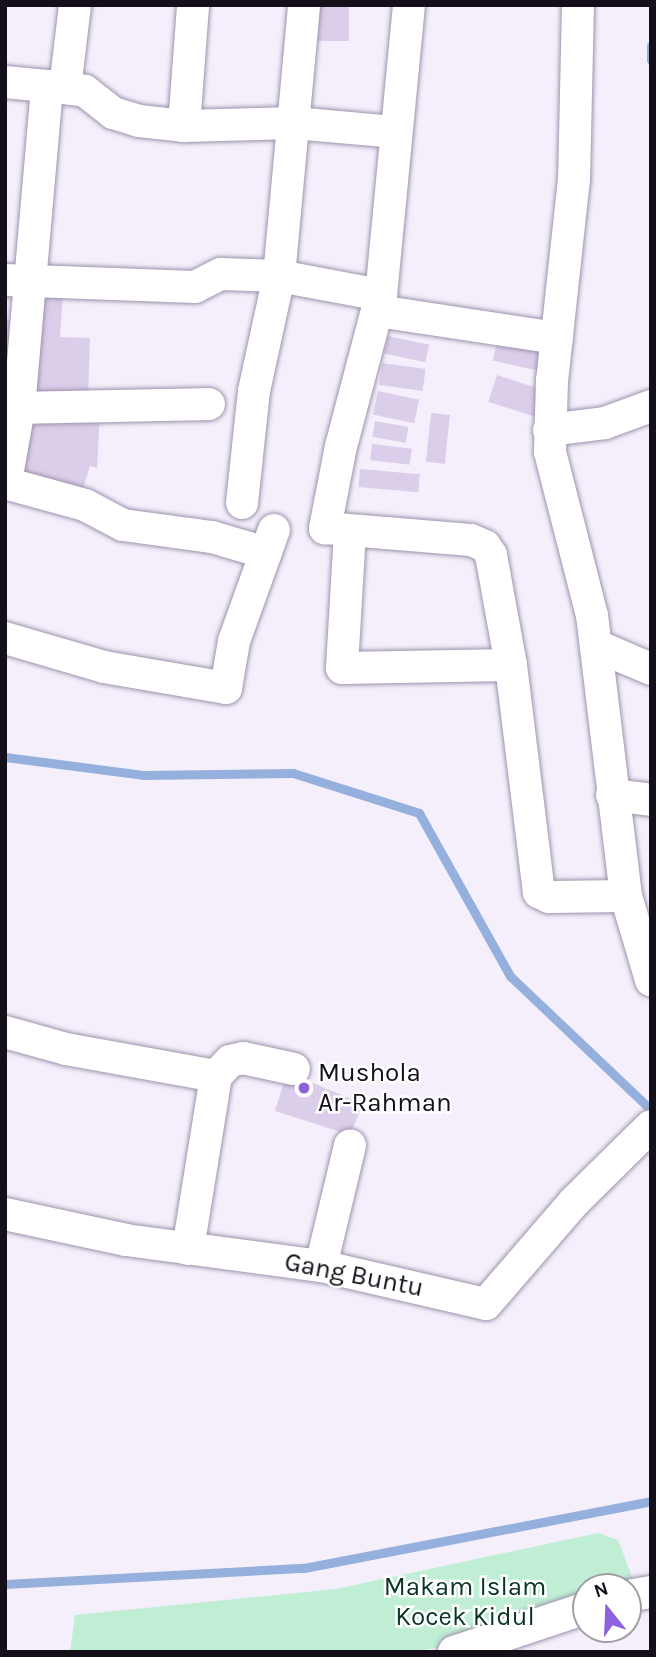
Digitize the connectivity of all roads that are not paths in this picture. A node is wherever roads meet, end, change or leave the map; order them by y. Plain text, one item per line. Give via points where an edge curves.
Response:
1 (75, 5) edge
2 (193, 5) edge
3 (304, 5) edge
4 (409, 5) edge
5 (578, 5) edge
6 (5, 82) edge
7 (56, 87) junction
8 (294, 123) junction
9 (184, 126) junction
10 (394, 132) junction
11 (279, 276) junction
12 (18, 282) edge
13 (379, 303) junction
14 (557, 338) junction
15 (209, 404) dead end
16 (651, 406) edge
17 (19, 408) junction
18 (549, 430) junction
19 (6, 482) edge
20 (242, 503) dead end
21 (350, 532) junction
22 (5, 638) edge
23 (597, 646) junction
24 (511, 665) junction
25 (651, 669) edge
26 (612, 794) junction
27 (651, 800) edge
28 (626, 896) junction
29 (651, 980) edge
30 (5, 1032) edge
31 (294, 1069) dead end
32 (216, 1076) junction
33 (642, 1135) edge
34 (350, 1145) dead end
35 (5, 1214) edge
36 (188, 1249) junction
37 (321, 1266) junction
38 (572, 1613) edge
39 (454, 1652) edge

1 - 7 street
2 - 9 street
3 - 8 street
4 - 10 street
5 - 14 street via 574,179
6 - 7 street
7 - 9 street via 85,91 113,113 139,121
7 - 12 street
8 - 9 street
8 - 10 street
8 - 11 street
10 - 13 street
11 - 12 street via 221,274 195,287
11 - 13 street
11 - 20 street via 254,391
12 - 17 street
13 - 14 street
13 - 21 street via 341,446 325,528
14 - 18 street
15 - 17 street
16 - 18 street via 605,423
17 - 19 street
18 - 23 street via 550,452
19 - 22 street via 85,505 123,525 270,542 234,641 226,688 104,667
21 - 24 street via 471,540 485,546 495,570
21 - 24 street via 342,668
23 - 25 street
23 - 26 street
24 - 28 street via 539,892 549,897
26 - 27 street
26 - 28 street
28 - 29 street
30 - 32 street via 66,1049
31 - 32 street via 243,1058 230,1061
32 - 36 street
33 - 37 street, Gang Buntu via 573,1202 486,1304
34 - 37 street
35 - 36 street, Gang Buntu via 84,1233
36 - 37 street, Gang Buntu
38 - 39 street

